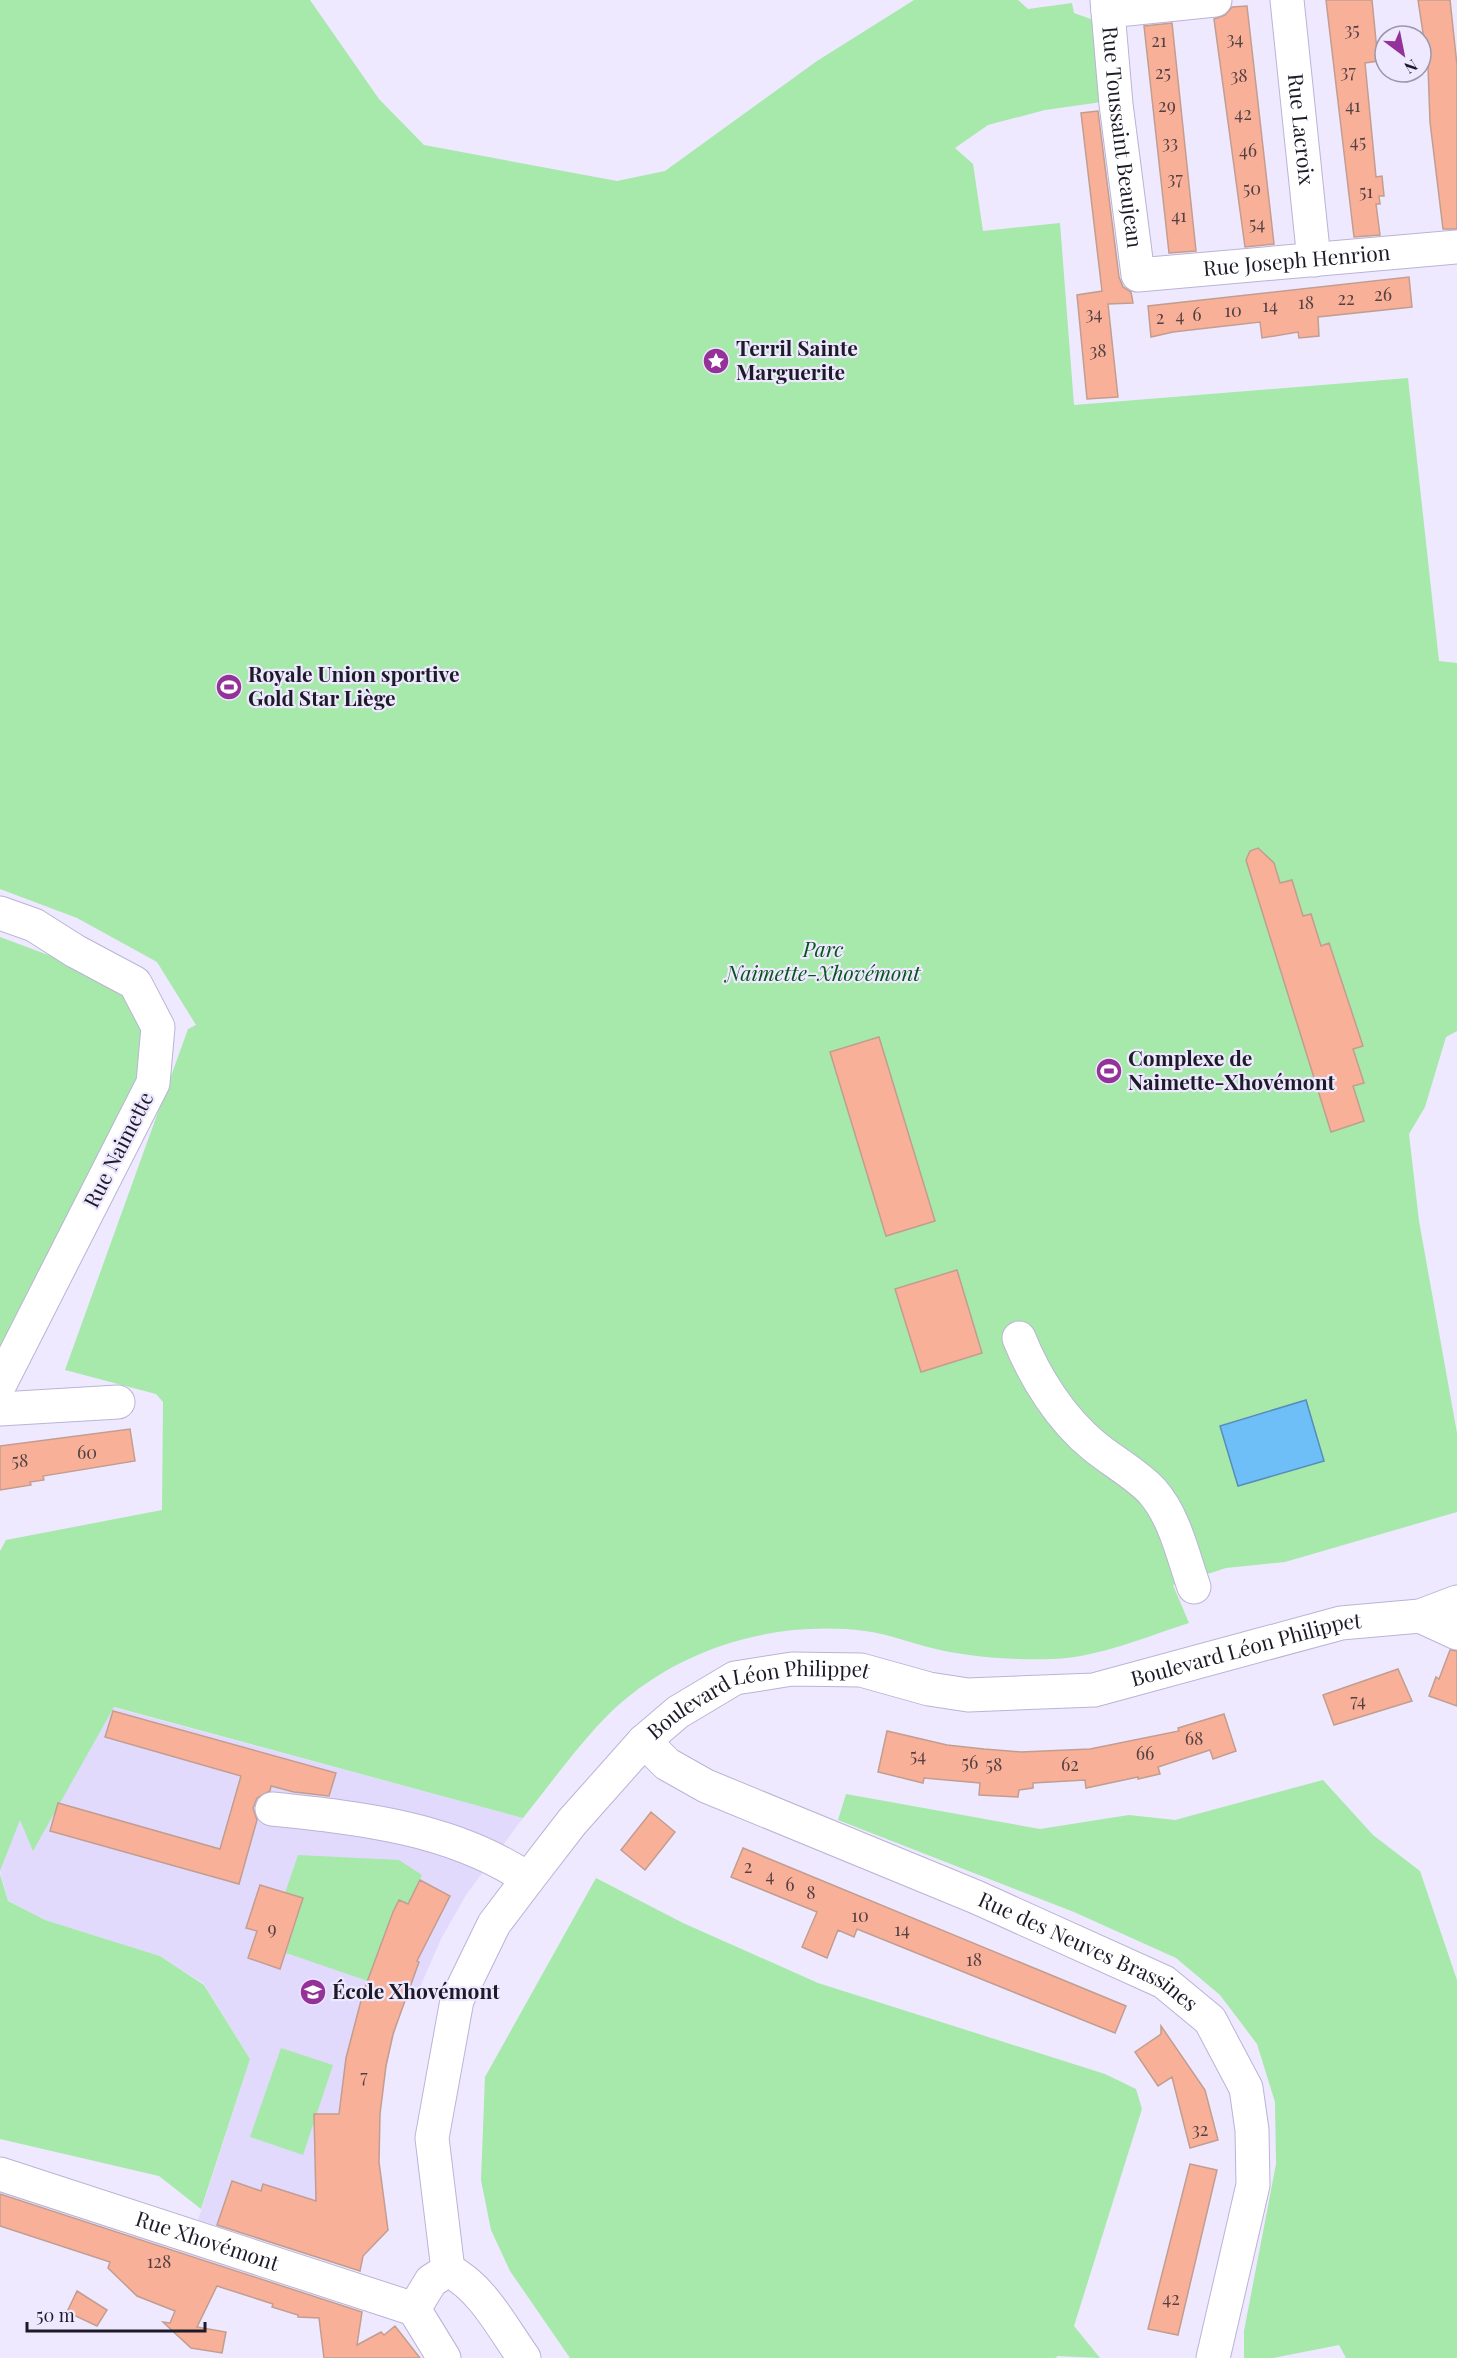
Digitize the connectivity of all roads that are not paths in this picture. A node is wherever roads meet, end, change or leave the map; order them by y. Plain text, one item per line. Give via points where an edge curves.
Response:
1 (1215, 0) edge
2 (1287, 0) edge
3 (1107, 5) edge
4 (1457, 247) edge
5 (1314, 260) junction
6 (1138, 275) joint
7 (0, 913) edge
8 (1019, 1338) dead end
9 (0, 1384) edge
10 (118, 1401) dead end
11 (0, 1408) edge
12 (1194, 1587) dead end
13 (1457, 1602) edge
14 (1420, 1616) junction
15 (1457, 1633) edge
16 (644, 1741) junction
17 (272, 1809) dead end
18 (528, 1879) junction
19 (0, 2174) edge
20 (448, 2270) junction
21 (414, 2309) junction
22 (444, 2358) edge
23 (524, 2358) edge
24 (1212, 2358) edge

1 - 3 street
2 - 5 street, Rue Lacroix
3 - 6 street, Rue Toussaint Beaujean
4 - 5 street, Rue Joseph Henrion
5 - 6 street, Rue Joseph Henrion
7 - 9 street, Rue Naimette via 34,925 135,982 158,1027 153,1083
8 - 12 street via 1029,1365 1054,1402 1092,1444 1152,1492 1174,1528
10 - 11 street
13 - 14 street, Boulevard Léon Philippet
14 - 15 street
14 - 16 street, Boulevard Léon Philippet via 1341,1623 1094,1690 968,1695 929,1689 861,1670 792,1669 735,1678 678,1712
16 - 18 street, Boulevard Léon Philippet
16 - 24 street, Rue des Neuves Brassines via 667,1764 706,1786 976,1897 1164,1982 1210,2020 1246,2088 1253,2185
17 - 18 street via 364,1820 455,1841 500,1860
18 - 20 street, Boulevard Léon Philippet via 494,1924 457,2000 432,2138
19 - 21 street, Rue Xhovémont
20 - 21 street via 431,2281
20 - 23 street via 462,2277 480,2296
21 - 22 street

